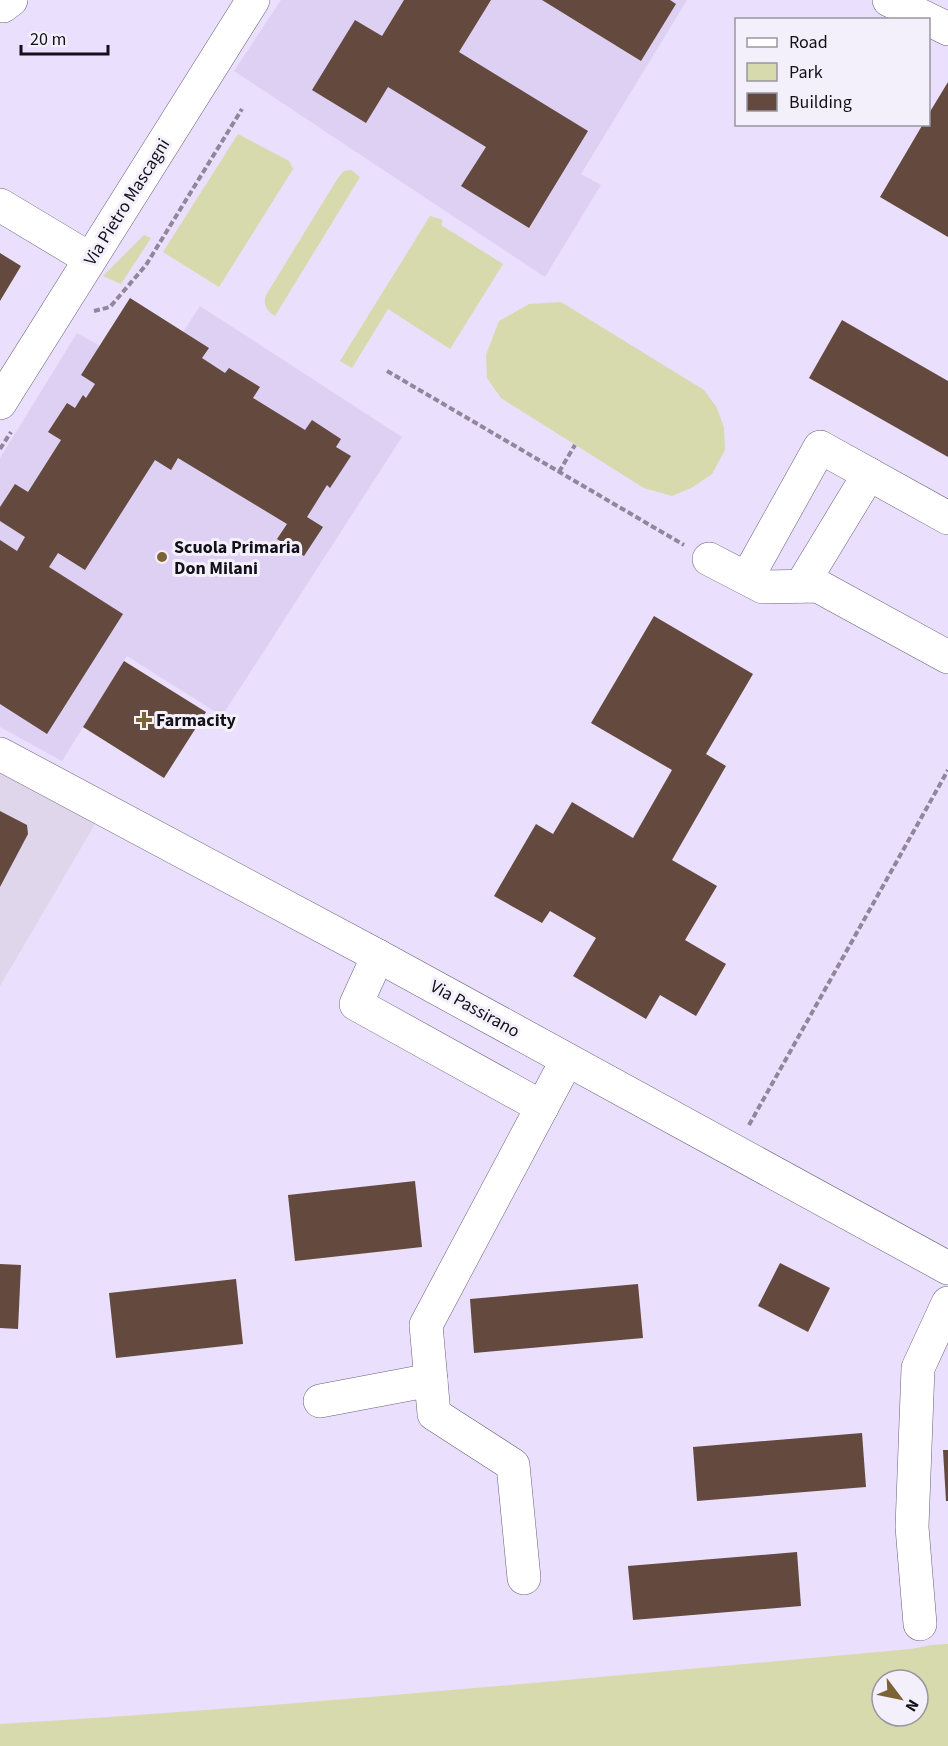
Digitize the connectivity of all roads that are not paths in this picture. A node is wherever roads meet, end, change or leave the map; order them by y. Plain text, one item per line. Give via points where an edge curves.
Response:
1 (11, 0) edge
2 (253, 0) edge
3 (889, 0) edge
4 (0, 5) edge
5 (926, 18) edge
6 (930, 20) edge
7 (948, 29) edge
8 (0, 205) edge
9 (90, 259) junction
10 (6, 416) edge
11 (869, 474) junction
12 (948, 518) edge
13 (709, 559) road end
14 (747, 578) junction
15 (801, 586) junction
16 (948, 657) edge
17 (0, 754) edge
18 (378, 956) junction
19 (567, 1060) junction
20 (542, 1107) junction
21 (948, 1268) edge
22 (948, 1303) edge
23 (431, 1380) junction
24 (320, 1401) dead end
25 (524, 1578) dead end
26 (920, 1624) dead end

1 - 4 street
2 - 9 street, Via Pietro Mascagni
3 - 5 street
6 - 7 street
8 - 9 street
9 - 10 street, Via Pietro Mascagni
11 - 12 street
11 - 14 street via 820,447
11 - 15 street
13 - 14 street
14 - 15 street via 763,587
15 - 16 street via 818,586
17 - 18 street, Via Passirano
18 - 19 street, Via Passirano
18 - 20 street via 356,1004
19 - 20 street
19 - 21 street, Via Passirano
20 - 23 street via 426,1325
22 - 26 street via 918,1368 912,1527
23 - 24 street
23 - 25 street via 434,1414 513,1465

